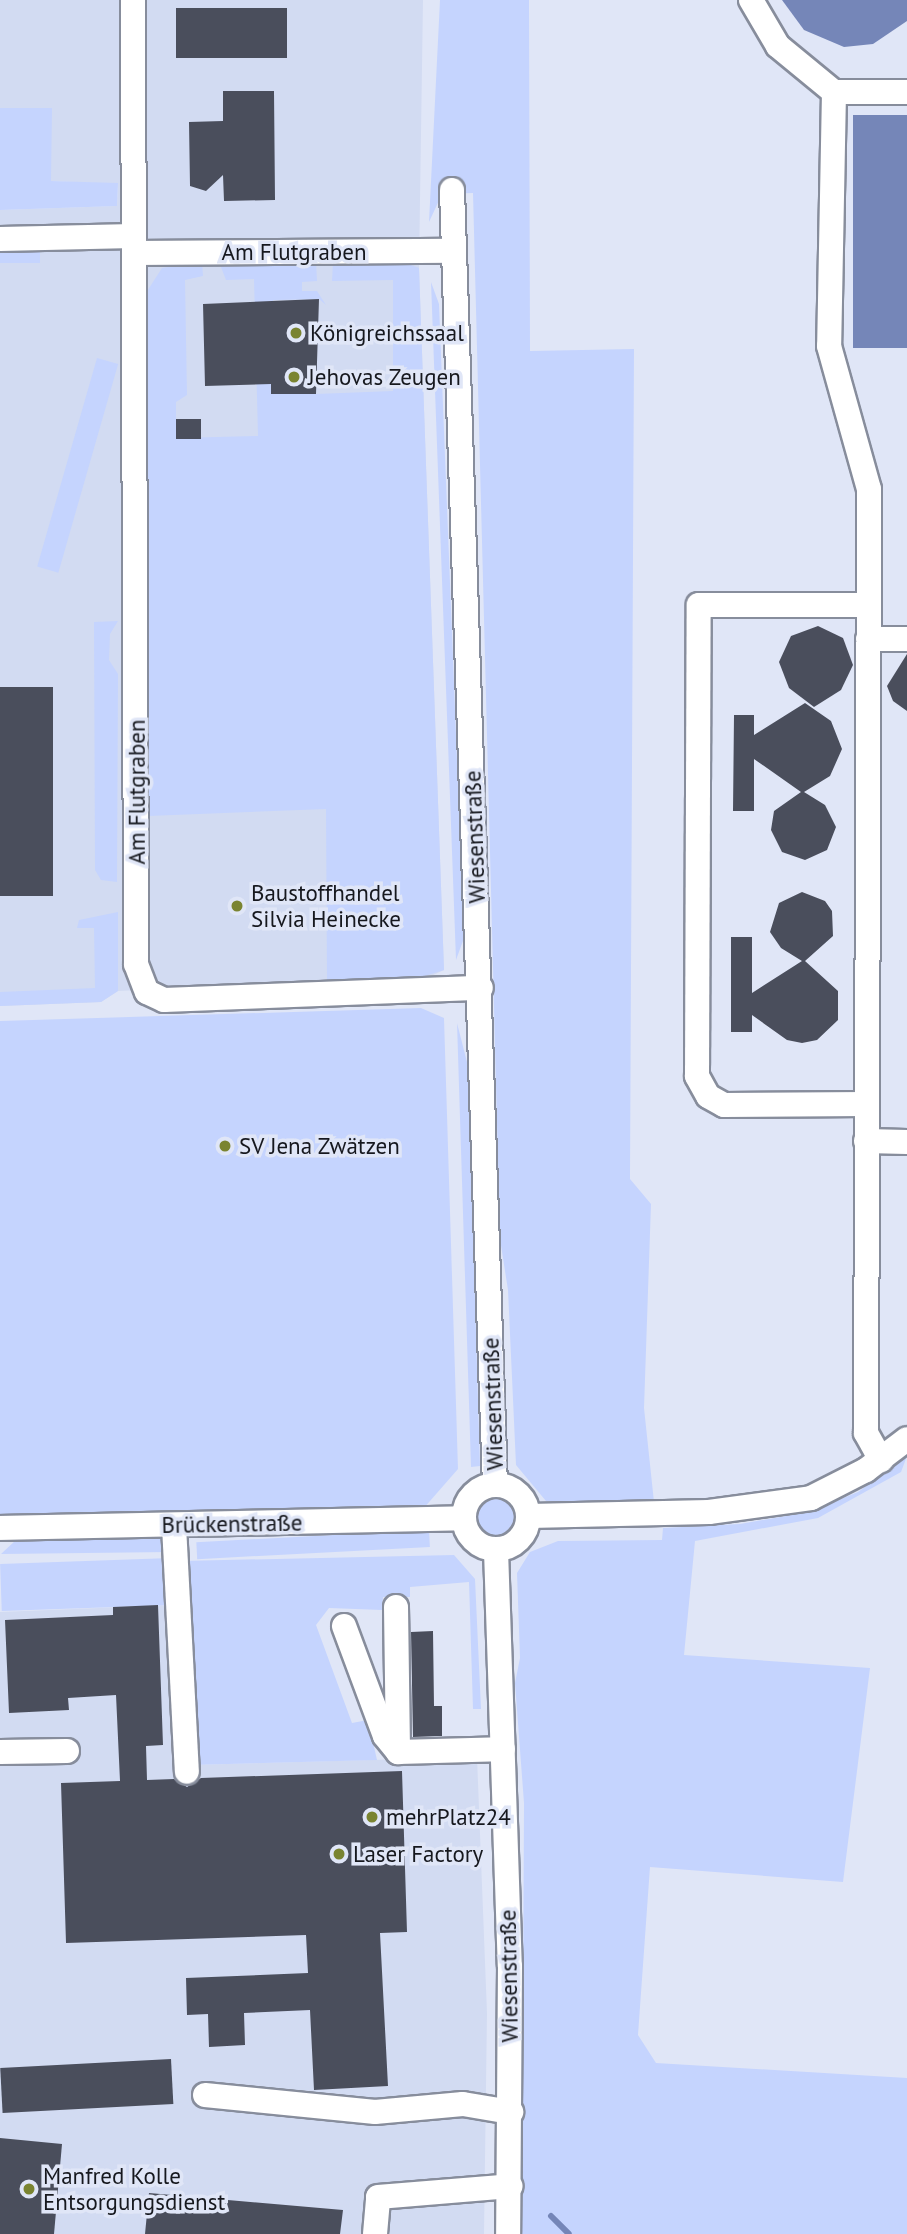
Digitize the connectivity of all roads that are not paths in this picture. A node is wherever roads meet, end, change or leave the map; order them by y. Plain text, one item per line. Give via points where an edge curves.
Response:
1 (133, 0) edge
2 (751, 0) edge
3 (834, 92) junction
4 (907, 92) edge
5 (452, 190) dead end
6 (0, 239) edge
7 (134, 244) junction
8 (453, 251) junction
9 (867, 605) junction
10 (867, 639) junction
11 (907, 639) edge
12 (481, 988) junction
13 (866, 1104) junction
14 (866, 1141) junction
15 (907, 1142) edge
16 (907, 1439) edge
17 (881, 1460) junction
18 (495, 1485) junction
19 (528, 1516) junction
20 (464, 1518) junction
21 (174, 1526) junction
22 (0, 1528) edge
23 (496, 1550) junction
24 (396, 1608) dead end
25 (344, 1626) dead end
26 (503, 1749) junction
27 (67, 1751) dead end
28 (0, 1752) edge
29 (398, 1752) junction
30 (187, 1772) dead end
31 (205, 2095) dead end
32 (510, 2112) junction
33 (511, 2186) junction
34 (375, 2234) edge
35 (508, 2234) edge

1 - 7 street, Am Flutgraben
2 - 3 street via 778,46
3 - 4 street
3 - 9 street via 830,346 869,489
5 - 8 street, Wiesenstraße
6 - 7 street
7 - 8 street, Am Flutgraben
7 - 12 street, Am Flutgraben via 136,964 147,992 164,1000
8 - 12 street, Wiesenstraße
9 - 10 street
9 - 13 street via 699,605 697,1049 697,1076 708,1096 724,1105
10 - 11 street
10 - 13 street
12 - 18 street, Wiesenstraße
13 - 14 street
14 - 15 street
14 - 17 street via 866,1433
16 - 17 street
17 - 19 street via 811,1498 760,1507
18 - 19 street via 514,1490
18 - 20 street via 477,1492
19 - 23 street via 516,1543
20 - 21 street, Brückenstraße
20 - 23 street via 471,1537
21 - 22 street, Brückenstraße
21 - 30 street
23 - 26 street, Wiesenstraße
24 - 29 street
25 - 29 street via 385,1736
26 - 29 street
26 - 32 street, Wiesenstraße
27 - 28 street
31 - 32 street via 375,2112 463,2104
32 - 33 street, Wiesenstraße
33 - 34 street via 378,2197
33 - 35 street, Wiesenstraße

